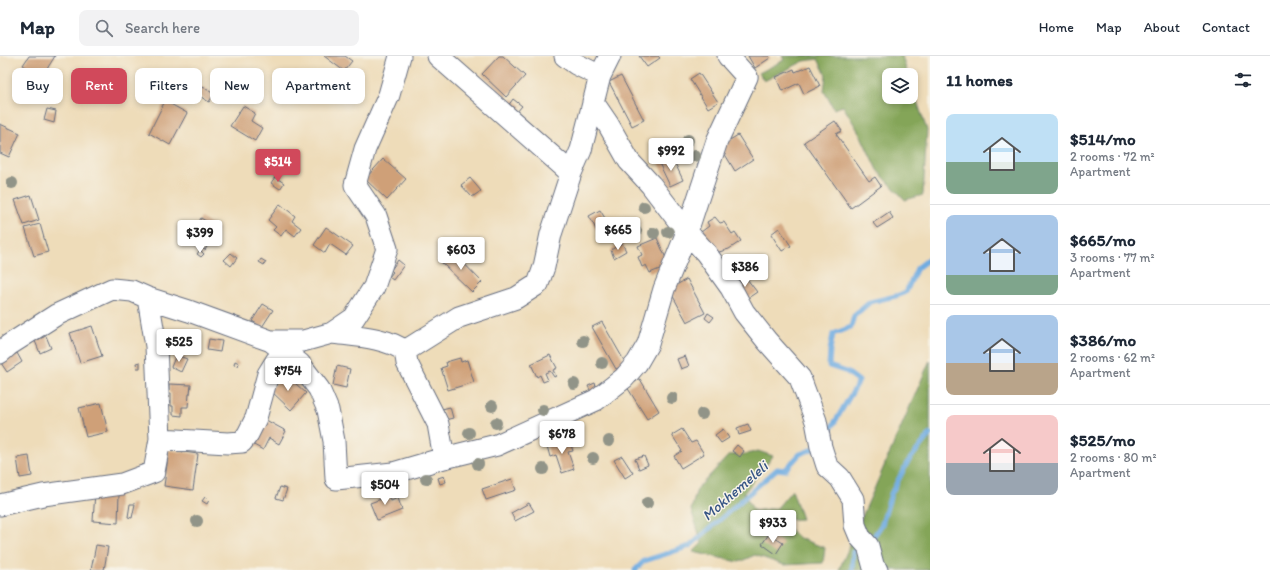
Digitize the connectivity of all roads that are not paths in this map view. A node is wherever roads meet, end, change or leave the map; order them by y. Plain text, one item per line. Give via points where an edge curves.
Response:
1 (400, 56) edge
2 (438, 56) edge
3 (565, 56) edge
4 (610, 56) edge
5 (728, 56) edge
6 (600, 76) junction
7 (593, 102) junction
8 (572, 173) junction
9 (687, 232) junction
10 (148, 298) junction
11 (332, 333) junction
12 (278, 347) junction
13 (405, 351) junction
14 (0, 353) edge
15 (160, 439) junction
16 (444, 458) junction
17 (0, 505) edge
18 (876, 570) edge

1 - 11 street via 389,95 365,149 356,185 376,216 386,249 374,287 354,318
2 - 8 street
3 - 6 street
4 - 6 street
5 - 9 street via 747,77 717,141
6 - 7 street
7 - 8 street via 581,150
7 - 9 street via 629,161
8 - 13 street via 551,234 538,284 516,298 460,317
9 - 16 street via 664,289 648,344 624,378 596,400 497,445
9 - 18 street via 723,276 744,312 800,378 816,422 827,466 840,478 853,499 854,525 868,546
10 - 12 street via 189,311
10 - 14 street via 132,291 112,289 56,315
10 - 15 street via 156,346
11 - 12 street
11 - 13 street via 366,337 397,345
12 - 15 street via 276,361 268,374 256,418 242,442
12 - 16 street via 300,364 319,389 328,410 334,441 336,479 393,473
13 - 16 street via 407,363 438,424
15 - 17 street via 154,472 122,484 43,495

